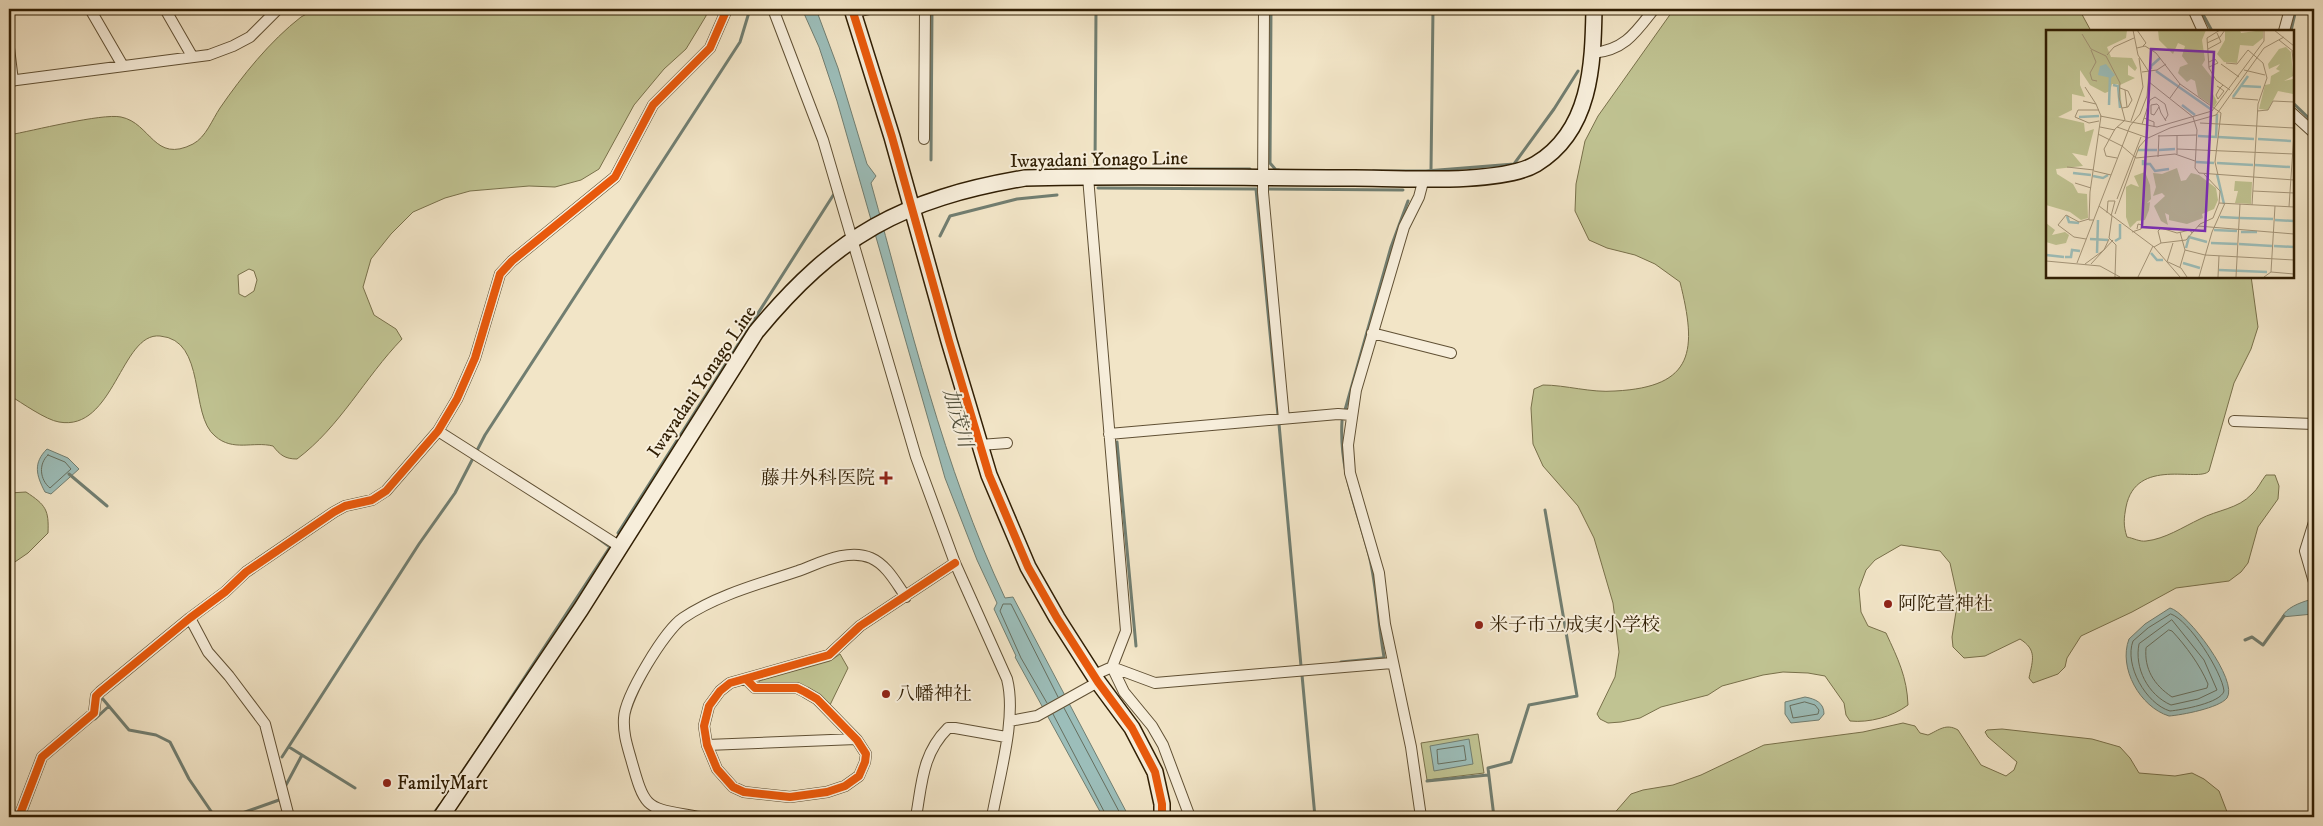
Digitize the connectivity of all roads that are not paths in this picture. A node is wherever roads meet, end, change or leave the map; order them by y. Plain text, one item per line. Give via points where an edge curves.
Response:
1 (90, 9) edge
2 (164, 9) edge
3 (278, 9) edge
4 (727, 9) edge
5 (773, 9) edge
6 (870, 9) edge
7 (925, 9) edge
8 (1264, 9) edge
9 (1594, 9) edge
10 (1654, 9) edge
11 (2193, 9) edge
12 (2290, 9) edge
13 (853, 11) edge
14 (2203, 30) edge
15 (2284, 30) edge
16 (9, 48) edge
17 (1593, 53) junction
18 (192, 56) junction
19 (123, 66) junction
20 (11, 81) edge
21 (2293, 114) edge
22 (2314, 133) edge
23 (924, 139) dead end
24 (1088, 176) junction
25 (1263, 178) junction
26 (1424, 178) junction
27 (905, 210) junction
28 (856, 236) junction
29 (1372, 333) junction
30 (1451, 353) dead end
31 (1351, 415) junction
32 (1284, 419) junction
33 (2234, 421) dead end
34 (2314, 424) edge
35 (438, 431) junction
36 (1109, 434) junction
37 (1007, 443) dead end
38 (980, 445) junction
39 (2314, 522) edge
40 (619, 546) junction
41 (955, 563) junction
42 (2314, 582) edge
43 (906, 597) junction
44 (190, 618) junction
45 (1392, 663) junction
46 (1112, 667) junction
47 (746, 679) junction
48 (1093, 682) junction
49 (1010, 722) junction
50 (1006, 737) junction
51 (856, 739) junction
52 (707, 745) junction
53 (675, 815) edge
54 (19, 817) edge
55 (289, 817) edge
56 (441, 817) edge
57 (700, 817) edge
58 (916, 817) edge
59 (992, 817) edge
60 (1162, 817) edge
61 (1190, 817) edge
62 (1421, 817) edge

1 - 19 street
2 - 18 street
3 - 18 street via 250,37 209,55
4 - 35 street via 710,48 653,105 615,177 500,274 475,358
5 - 28 street
6 - 13 street
7 - 23 street
8 - 25 street
9 - 17 main road, Iwayadani Yonago Line
10 - 17 street via 1627,40 1608,52
11 - 14 street
12 - 15 street
13 - 27 main road
16 - 20 street
17 - 26 main road, Iwayadani Yonago Line via 1589,88 1578,118 1557,146 1537,163 1517,172 1494,176
18 - 19 street
19 - 20 street
21 - 22 street
24 - 25 main road, Iwayadani Yonago Line
24 - 27 main road, Iwayadani Yonago Line via 1025,178 978,186
24 - 36 street
25 - 26 main road, Iwayadani Yonago Line
25 - 32 street
26 - 29 street via 1419,197 1404,227
27 - 28 main road, Iwayadani Yonago Line
27 - 38 main road
28 - 40 main road, Iwayadani Yonago Line via 818,265 756,332
28 - 41 street via 916,457
29 - 30 street
29 - 31 street
31 - 32 street
31 - 45 street via 1350,473 1380,573
32 - 36 street
33 - 34 street
35 - 40 street
35 - 44 street via 386,491 372,500 334,512 246,572
36 - 46 street via 1126,631
37 - 38 street
38 - 48 main road via 1004,515 1028,567
39 - 42 street via 2304,551
40 - 56 main road, Iwayadani Yonago Line
41 - 43 street
41 - 49 street via 1007,679
43 - 47 street via 860,626 829,655
43 - 53 street via 887,570 875,560 846,555 755,585 706,605 681,620 640,678 629,697 624,716 624,736 640,792 647,803
44 - 54 street via 100,692 96,696 94,713 42,757
44 - 55 street via 208,652 265,724
45 - 46 street via 1155,683
45 - 62 street via 1411,747
46 - 48 street
46 - 61 street via 1124,692 1163,745
47 - 51 street via 755,688 797,688 805,692 817,699
47 - 52 street via 730,683 713,698 704,726
48 - 49 street via 1037,716
48 - 60 main road via 1132,728 1155,772
49 - 50 street
50 - 58 street via 948,728 928,758
50 - 59 street
51 - 52 street
51 - 52 street via 866,754 859,776 836,790 790,797 744,792 733,787 717,769
53 - 57 street

